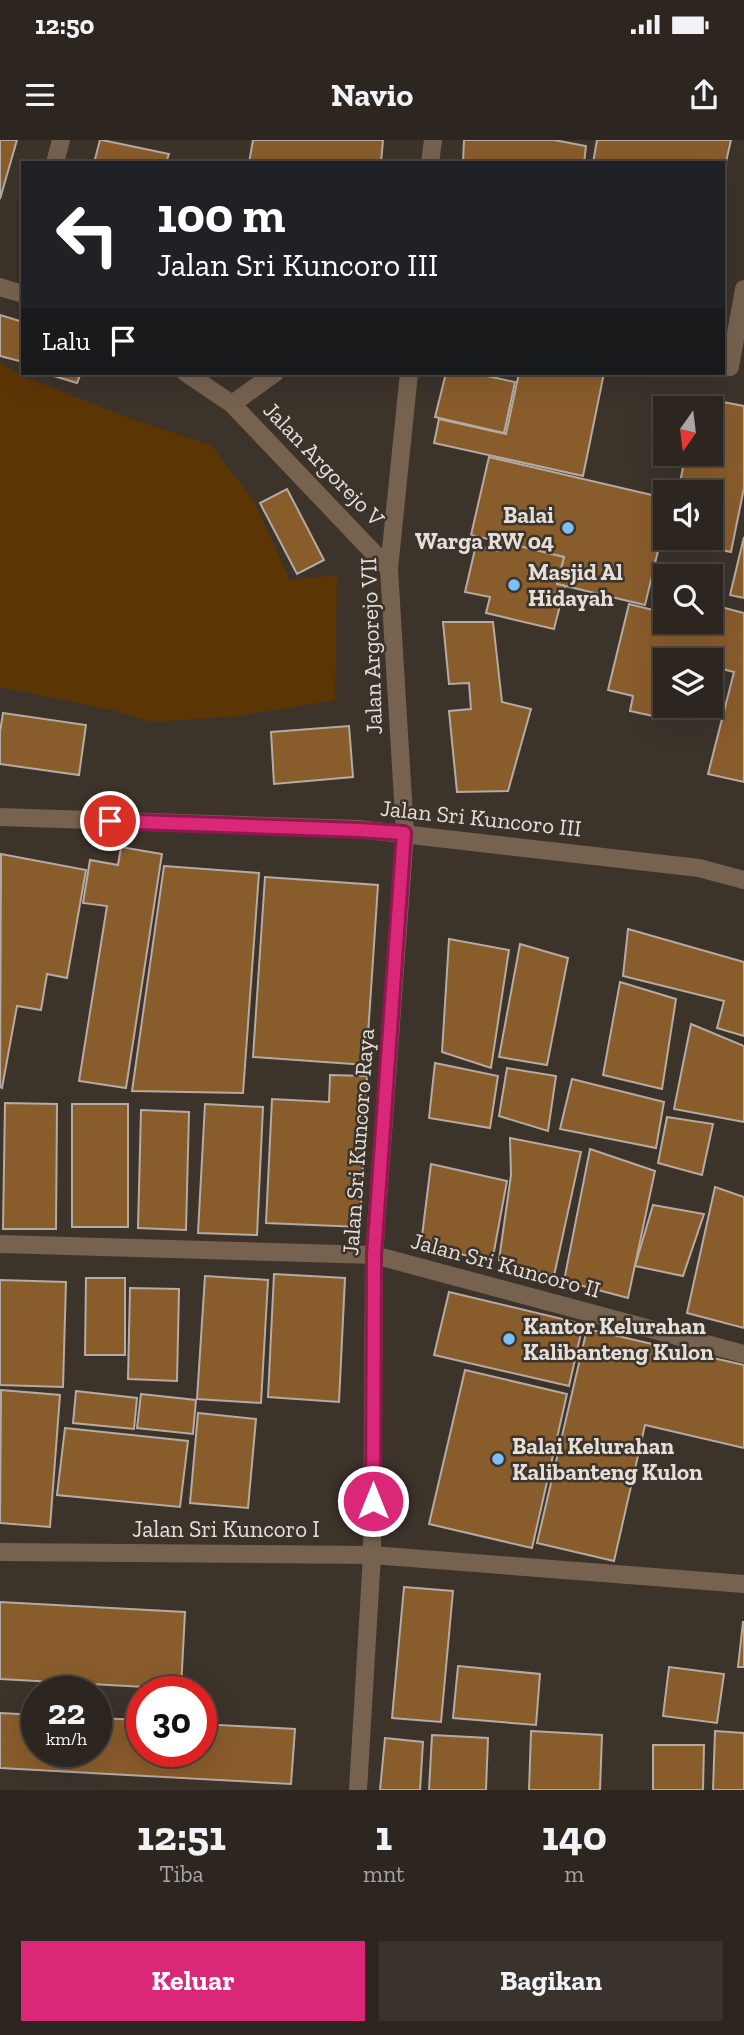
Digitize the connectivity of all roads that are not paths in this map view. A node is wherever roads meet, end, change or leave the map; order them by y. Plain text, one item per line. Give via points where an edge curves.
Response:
1 (61, 140) edge
2 (433, 140) edge
3 (56, 161) edge
4 (430, 161) edge
5 (0, 287) edge
6 (744, 289) edge
7 (21, 291) edge
8 (732, 368) edge
9 (189, 375) edge
10 (272, 375) edge
11 (409, 375) edge
12 (232, 404) junction
13 (389, 569) junction
14 (0, 817) edge
15 (404, 833) junction
16 (744, 880) edge
17 (0, 1244) edge
18 (374, 1255) junction
19 (744, 1354) edge
20 (0, 1552) edge
21 (372, 1555) junction
22 (744, 1584) edge
23 (358, 1790) edge

1 - 3 street
2 - 4 street
5 - 7 street
6 - 8 street
9 - 12 street, Jalan Argorejo V
10 - 12 street
11 - 13 street, Jalan Argorejo VII
12 - 13 street, Jalan Argorejo V
13 - 15 street, Jalan Argorejo VII
14 - 15 street, Jalan Sri Kuncoro III
15 - 16 street, Jalan Sri Kuncoro III via 699,867
15 - 18 street, Jalan Sri Kuncoro Raya
17 - 18 street, Jalan Sri Kuncoro II
18 - 19 street, Jalan Sri Kuncoro II
18 - 21 street, Jalan Sri Kuncoro Raya
20 - 21 street, Jalan Sri Kuncoro I
21 - 22 street, Jalan Sri Kuncoro I
21 - 23 street, Jalan Sri Kuncoro Raya

